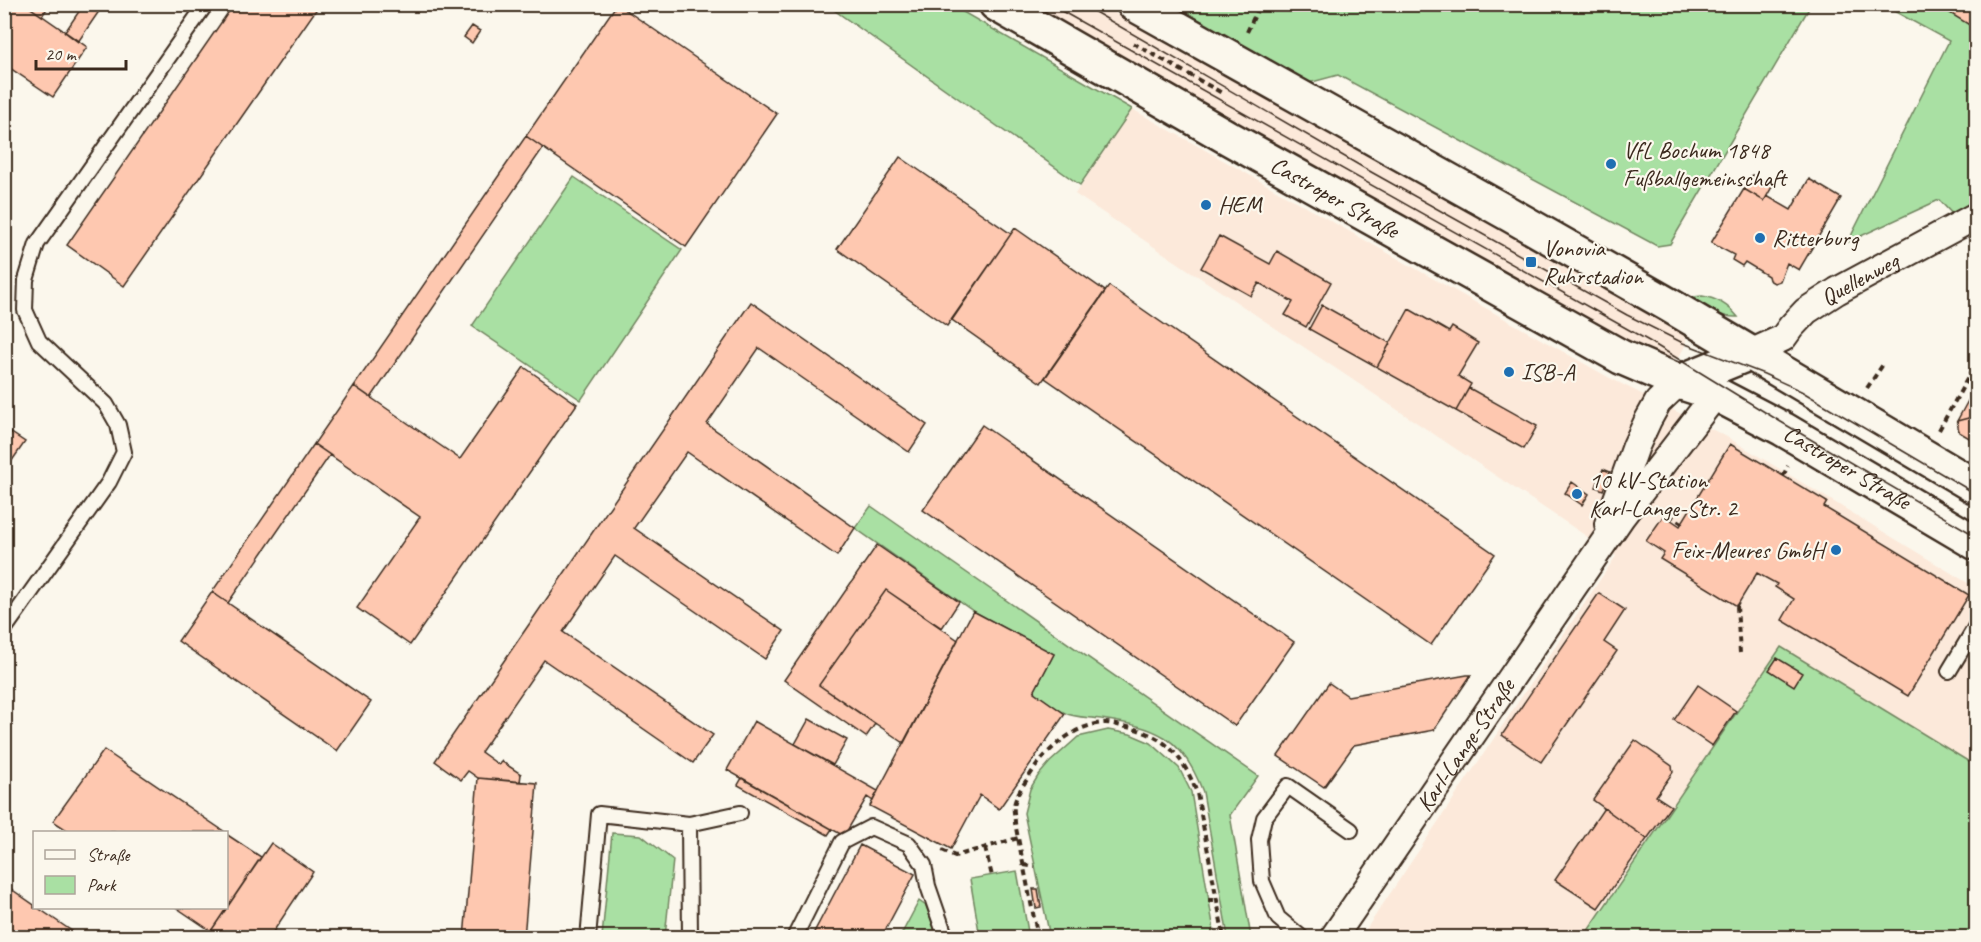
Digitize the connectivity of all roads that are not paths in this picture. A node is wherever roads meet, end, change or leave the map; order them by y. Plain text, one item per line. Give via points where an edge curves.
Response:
1 (206, 4) edge
2 (996, 4) edge
3 (1134, 4) edge
4 (1977, 216) edge
5 (1750, 353) junction
6 (1679, 382) junction
7 (1716, 394) junction
8 (1977, 487) edge
9 (1977, 543) edge
10 (1598, 553) junction
11 (1977, 626) edge
12 (4, 630) edge
13 (1949, 671) dead end
14 (740, 813) dead end
15 (688, 824) junction
16 (1351, 830) dead end
17 (588, 938) edge
18 (690, 938) edge
19 (794, 938) edge
20 (946, 938) edge
21 (1302, 938) edge
22 (1333, 938) edge

1 - 12 lane via 38,244 26,280 25,309 39,341 106,404 118,425 124,452 110,482
2 - 6 main road, Castroper Straße via 1621,357
3 - 5 main road, Castroper Straße
4 - 5 street, Quellenweg via 1837,291 1806,311 1783,338
5 - 6 main road
5 - 7 main road
5 - 8 main road, Castroper Straße
6 - 7 main road, Castroper Straße
6 - 10 street, Karl-Lange-Straße via 1658,402 1648,420
7 - 9 main road, Castroper Straße via 1790,432
7 - 10 street, Karl-Lange-Straße
10 - 22 street, Karl-Lange-Straße
11 - 13 lane
14 - 15 lane
15 - 17 lane via 599,814
15 - 18 lane
16 - 21 lane via 1288,786 1264,818 1259,840 1262,881 1278,918
19 - 20 lane via 843,842 871,827 909,844 924,865

